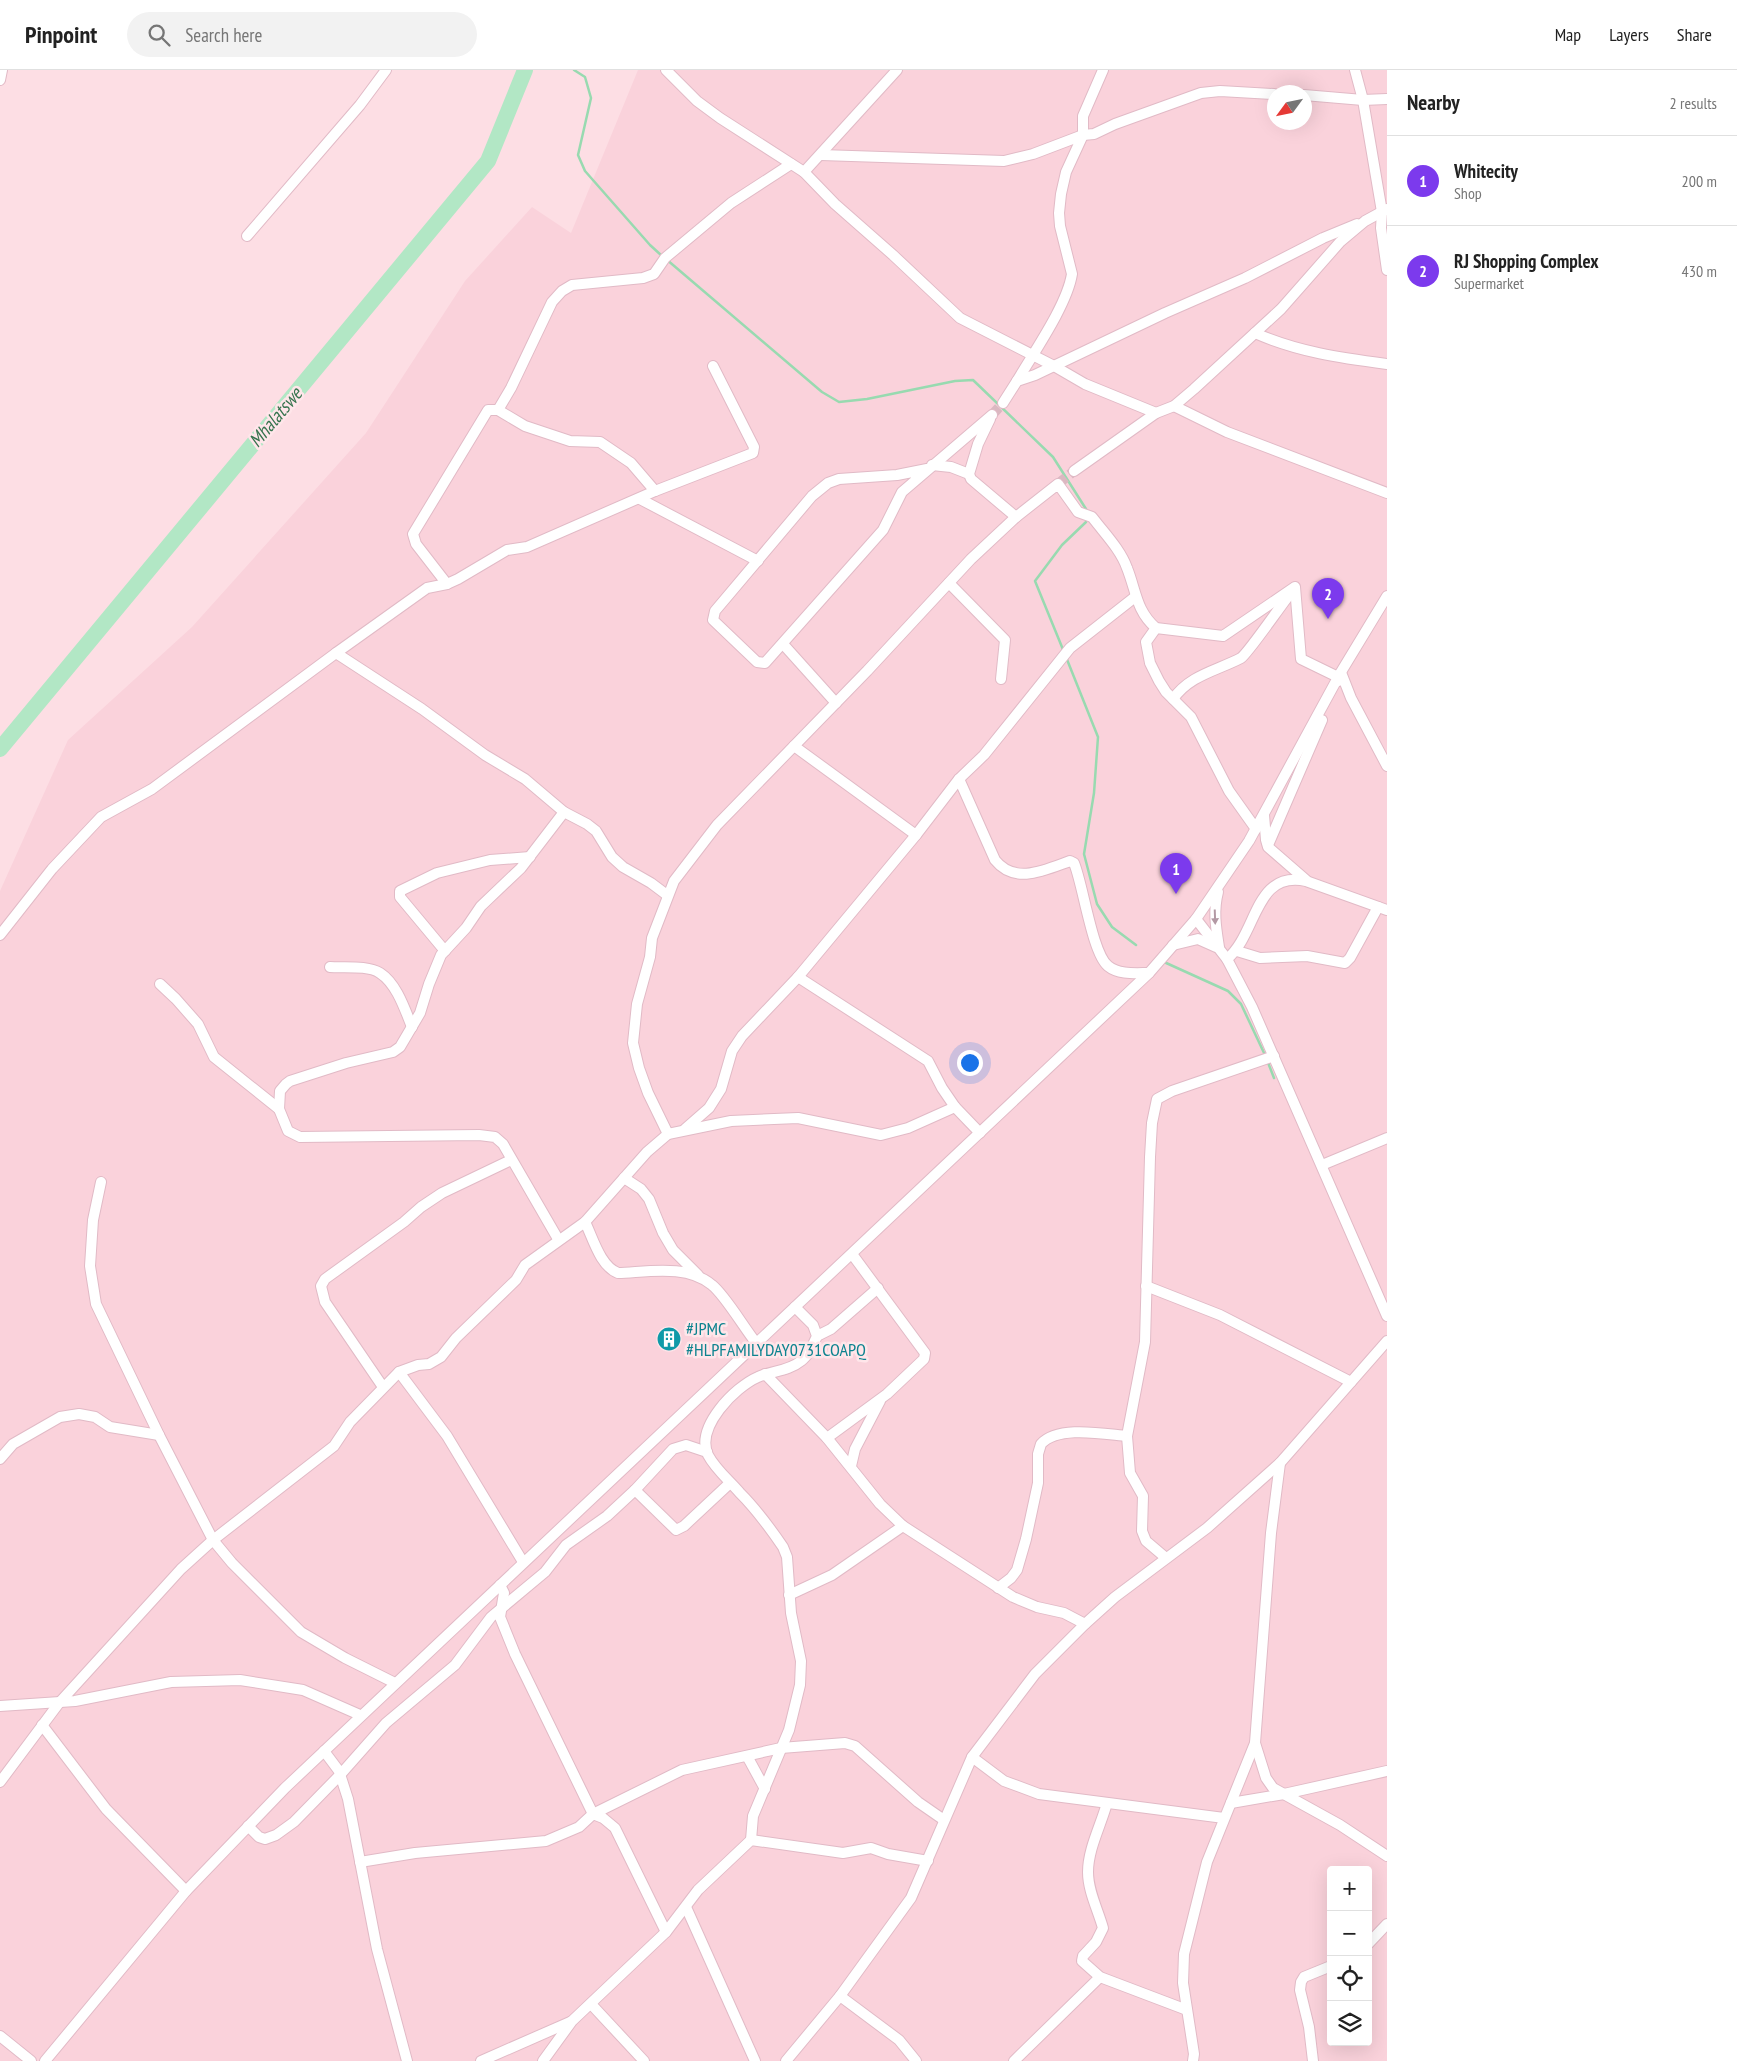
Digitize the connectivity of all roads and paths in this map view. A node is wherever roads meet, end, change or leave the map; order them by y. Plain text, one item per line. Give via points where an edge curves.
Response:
1 (2, 70) edge
2 (386, 70) edge
3 (666, 70) edge
4 (897, 70) edge
5 (1103, 70) edge
6 (1355, 70) edge
7 (0, 80) edge
8 (1267, 94) edge
9 (1312, 97) edge
10 (1387, 99) edge
11 (1363, 100) junction
12 (1082, 135) junction
13 (821, 155) junction
14 (791, 164) junction
15 (804, 172) junction
16 (1385, 211) edge
17 (1365, 221) junction
18 (247, 236) dead end
19 (1387, 270) edge
20 (1255, 333) junction
21 (1032, 355) junction
22 (1387, 364) edge
23 (713, 366) dead end
24 (1054, 366) junction
25 (1017, 381) junction
26 (1003, 403) tunnel mouth
27 (1174, 406) junction
28 (498, 410) junction
29 (1156, 413) junction
30 (930, 467) junction
31 (1074, 471) tunnel mouth
32 (969, 474) junction
33 (655, 491) junction
34 (1387, 493) edge
35 (640, 499) junction
36 (1016, 518) junction
37 (758, 561) junction
38 (949, 583) junction
39 (448, 584) junction
40 (1295, 587) junction
41 (1387, 596) edge
42 (1135, 597) junction
43 (1156, 628) junction
44 (783, 644) junction
45 (336, 653) junction
46 (1338, 677) junction
47 (1001, 679) dead end
48 (1173, 699) junction
49 (836, 703) junction
50 (794, 746) junction
51 (1387, 766) edge
52 (959, 780) junction
53 (564, 812) junction
54 (1264, 815) junction
55 (1256, 829) junction
56 (916, 835) junction
57 (1268, 845) junction
58 (530, 857) junction
59 (1306, 881) junction
60 (1219, 887) junction
61 (667, 895) junction
62 (1382, 908) edge
63 (1196, 920) junction
64 (0, 934) edge
65 (1173, 945) junction
66 (1220, 948) junction
67 (444, 951) junction
68 (1237, 951) junction
69 (1227, 959) junction
70 (330, 967) dead end
71 (1149, 973) junction
72 (798, 977) junction
73 (160, 984) dead end
74 (412, 1027) junction
75 (1274, 1056) junction
76 (955, 1107) junction
77 (279, 1110) junction
78 (682, 1131) junction
79 (980, 1133) junction
80 (668, 1134) junction
81 (1387, 1138) edge
82 (511, 1160) junction
83 (1322, 1165) junction
84 (624, 1178) junction
85 (100, 1182) dead end
86 (585, 1222) junction
87 (558, 1239) junction
88 (852, 1254) junction
89 (698, 1275) junction
90 (1146, 1286) junction
91 (1387, 1287) edge
92 (878, 1288) junction
93 (1376, 1290) junction
94 (795, 1307) junction
95 (1387, 1316) edge
96 (817, 1336) junction
97 (1387, 1341) edge
98 (756, 1344) junction
99 (398, 1372) junction
100 (765, 1374) junction
101 (1351, 1382) junction
102 (383, 1387) junction
103 (881, 1399) junction
104 (159, 1435) junction
105 (1127, 1436) junction
106 (827, 1438) junction
107 (707, 1452) junction
108 (0, 1459) edge
109 (1280, 1463) junction
110 (851, 1466) junction
111 (730, 1483) junction
112 (635, 1490) junction
113 (903, 1526) junction
114 (213, 1540) junction
115 (1166, 1558) junction
116 (522, 1562) junction
117 (500, 1585) junction
118 (998, 1588) junction
119 (789, 1595) junction
120 (501, 1609) junction
121 (1084, 1624) junction
122 (395, 1683) junction
123 (60, 1703) junction
124 (0, 1706) edge
125 (360, 1715) junction
126 (42, 1725) junction
127 (1255, 1743) junction
128 (782, 1748) junction
129 (324, 1751) junction
130 (747, 1756) junction
131 (972, 1757) junction
132 (1387, 1771) edge
133 (340, 1775) junction
134 (0, 1782) edge
135 (765, 1789) junction
136 (1284, 1794) junction
137 (1231, 1803) junction
138 (1107, 1804) junction
139 (593, 1814) junction
140 (1224, 1818) junction
141 (944, 1820) junction
142 (248, 1826) junction
143 (751, 1840) junction
144 (1387, 1856) edge
145 (928, 1861) junction
146 (360, 1862) junction
147 (186, 1891) junction
148 (686, 1907) junction
149 (1387, 1924) edge
150 (666, 1932) junction
151 (1372, 1940) edge
152 (1327, 1968) edge
153 (1100, 1977) junction
154 (840, 1996) junction
155 (591, 2004) junction
156 (1187, 2010) junction
157 (572, 2021) junction
158 (0, 2036) edge
159 (31, 2061) edge
160 (45, 2061) edge
161 (407, 2061) edge
162 (481, 2061) edge
163 (542, 2061) edge
164 (644, 2061) edge
165 (754, 2061) edge
166 (786, 2061) edge
167 (916, 2061) edge
168 (1014, 2061) edge
169 (1193, 2061) edge
170 (1313, 2061) edge

1 - 7 street
2 - 18 street via 360,105
3 - 14 street via 697,101
4 - 13 street
5 - 12 street via 1084,116
6 - 11 street
8 - 12 street via 1201,93 1094,134
9 - 11 street
10 - 11 street
11 - 16 street
12 - 13 street via 1033,154 1004,161
12 - 21 street via 1066,172 1059,213 1072,274
13 - 15 street
14 - 15 street
14 - 28 street via 731,203 665,258 654,274 643,278 584,282 562,291 552,302 512,388
15 - 21 street via 947,308 970,325
16 - 17 street
16 - 19 street via 1380,228
17 - 20 street via 1340,242 1281,309
17 - 24 street
20 - 22 street via 1310,352
20 - 27 street
21 - 24 street
21 - 25 street
23 - 33 street via 755,450 749,456
24 - 25 street
24 - 29 street via 1085,384
25 - 26 street
27 - 29 street
27 - 34 street via 1227,432
28 - 33 street via 534,429 570,441 600,442 631,463
28 - 39 street via 488,410 413,534 416,544
29 - 31 street
30 - 32 street via 951,467
30 - 32 street via 992,415 978,444
30 - 37 street via 897,475 839,479 828,484 812,496
30 - 44 street via 902,492 883,530
32 - 36 street via 970,479
33 - 35 street
35 - 37 street
35 - 39 street via 528,547 507,550
36 - 38 street
36 - 42 street via 1058,484 1078,512 1092,517 1121,555
37 - 44 street via 715,611 713,620 761,664
38 - 47 street via 1005,640
38 - 49 street
39 - 45 street via 427,588
40 - 43 street via 1223,636
40 - 46 street via 1301,659
40 - 48 street via 1242,657 1212,669 1184,686
41 - 46 street
42 - 43 street
42 - 52 street via 1070,648 984,755
43 - 48 street via 1146,642 1146,652 1159,681
44 - 49 street
45 - 53 street via 525,779
45 - 64 street via 152,790 101,817 52,869
46 - 54 street
48 - 55 street via 1191,717 1229,791
49 - 50 street
50 - 56 street
50 - 61 street via 717,824 683,867
51 - 57 street via 1341,675
52 - 56 street
52 - 71 street via 995,860 1002,868 1013,874 1025,875 1070,861 1074,863 1102,958 1107,965 1128,973
53 - 58 street
53 - 61 street via 596,831 612,857 623,867
54 - 55 street
54 - 57 street
55 - 60 street
56 - 72 street
57 - 59 street
58 - 67 street via 481,906
58 - 67 street via 490,860 437,873 400,891 400,897
59 - 62 street
59 - 68 street via 1292,878 1267,891
60 - 63 street
60 -> 66 street via 1215,923
61 - 80 street via 652,938 637,1004 633,1043 648,1094
62 - 68 street via 1345,963 1307,956 1260,958
63 - 65 street
63 - 66 street
65 - 66 street via 1198,940
65 - 71 street
66 - 69 street
67 - 74 street
68 - 69 street
69 - 75 street
70 - 74 street via 380,972 400,999
71 - 79 street
72 - 76 street via 928,1061
72 - 78 street via 742,1036 732,1051 721,1089 709,1108
73 - 77 street via 198,1024 214,1057
74 - 77 street via 400,1047 393,1052 290,1081 280,1091
75 - 83 street
75 - 90 street via 1157,1099 1150,1157
76 - 78 street via 908,1128 881,1135 798,1118 730,1121
76 - 79 street
77 - 82 street via 288,1132 300,1137 479,1135 495,1137 503,1144
78 - 80 street
79 - 88 street
80 - 84 street
81 - 83 street
82 - 87 street
82 - 102 street via 442,1193 326,1279 321,1286 325,1302
83 - 93 street
84 - 86 street
84 - 89 street via 649,1199 673,1250
85 - 104 street via 90,1266 96,1304
86 - 87 street
86 - 89 street via 612,1271
87 - 99 street via 526,1265 516,1280 456,1338 441,1357 429,1364
88 - 92 street
88 - 94 street
89 - 98 street via 714,1286
90 - 101 street via 1220,1315
90 - 105 street via 1145,1342
91 - 93 street
92 - 96 street via 831,1329
92 - 103 street via 925,1353 924,1359
93 - 95 street
94 - 96 street via 813,1325
94 - 98 street
96 - 100 street via 801,1361
97 - 101 street
98 - 116 street
99 - 102 street
99 - 116 street via 447,1436
100 - 106 street
100 - 107 street via 730,1396 720,1409 708,1430
101 - 109 street
102 - 114 street via 350,1422 334,1446
103 - 106 street
103 - 110 street via 855,1449
104 - 108 street via 110,1426 95,1417 79,1414 60,1416 12,1444
104 - 114 street
105 - 115 street via 1130,1473 1143,1496 1142,1532 1146,1541
105 - 118 street via 1077,1432 1055,1435 1041,1444 1038,1483 1017,1570
106 - 110 street
107 - 111 street
107 - 112 street via 686,1444 679,1445
109 - 115 street via 1207,1528
109 - 127 street via 1271,1533
110 - 113 street via 880,1504
111 - 112 street via 676,1530
111 - 119 street via 783,1547 787,1557
112 - 120 street via 607,1516 566,1545 545,1572
113 - 118 street
113 - 119 street via 832,1575
114 - 122 street via 302,1632
114 - 123 street via 181,1569
115 - 121 street
116 - 117 street
117 - 120 street via 504,1593
117 - 122 street
118 - 121 street
119 - 128 street via 800,1661 800,1685
120 - 133 street via 454,1665 386,1724
120 - 139 street via 500,1617 514,1654
121 - 131 street via 1035,1674
122 - 125 street
123 - 124 street
123 - 125 street via 171,1682 240,1680 303,1690
123 - 126 street
125 - 129 street
126 - 134 street
126 - 147 street via 101,1803
127 - 136 street via 1266,1778
127 - 137 street
128 - 130 street
128 - 135 street
128 - 141 street via 845,1743 855,1746 918,1802
129 - 133 street via 333,1759
129 - 142 street
130 - 135 street
130 - 139 street via 682,1770
131 - 138 street via 1004,1781 1039,1794
131 - 141 street
132 - 136 street
133 - 142 street via 294,1822 276,1835 265,1839
133 - 146 street
135 - 143 street via 753,1816
136 - 137 street
136 - 144 street
137 - 140 street
138 - 140 street
138 - 153 street via 1088,1871 1103,1928 1082,1961
139 - 146 street via 579,1827 546,1840
139 - 150 street via 615,1828
140 - 156 street via 1207,1862 1184,1954
141 - 145 street
142 - 147 street
143 - 145 street via 843,1853 871,1848
143 - 148 street via 698,1890
145 - 154 street via 911,1898
146 - 161 street via 377,1949
147 - 160 street
148 - 150 street
148 - 165 street
149 - 151 street
150 - 155 street
152 - 170 street via 1304,1977 1301,1982
153 - 156 street
153 - 168 street
154 - 166 street
154 - 167 street via 899,2040
155 - 157 street
155 - 164 street
156 - 169 street
157 - 162 street
157 - 163 street
158 - 159 street

